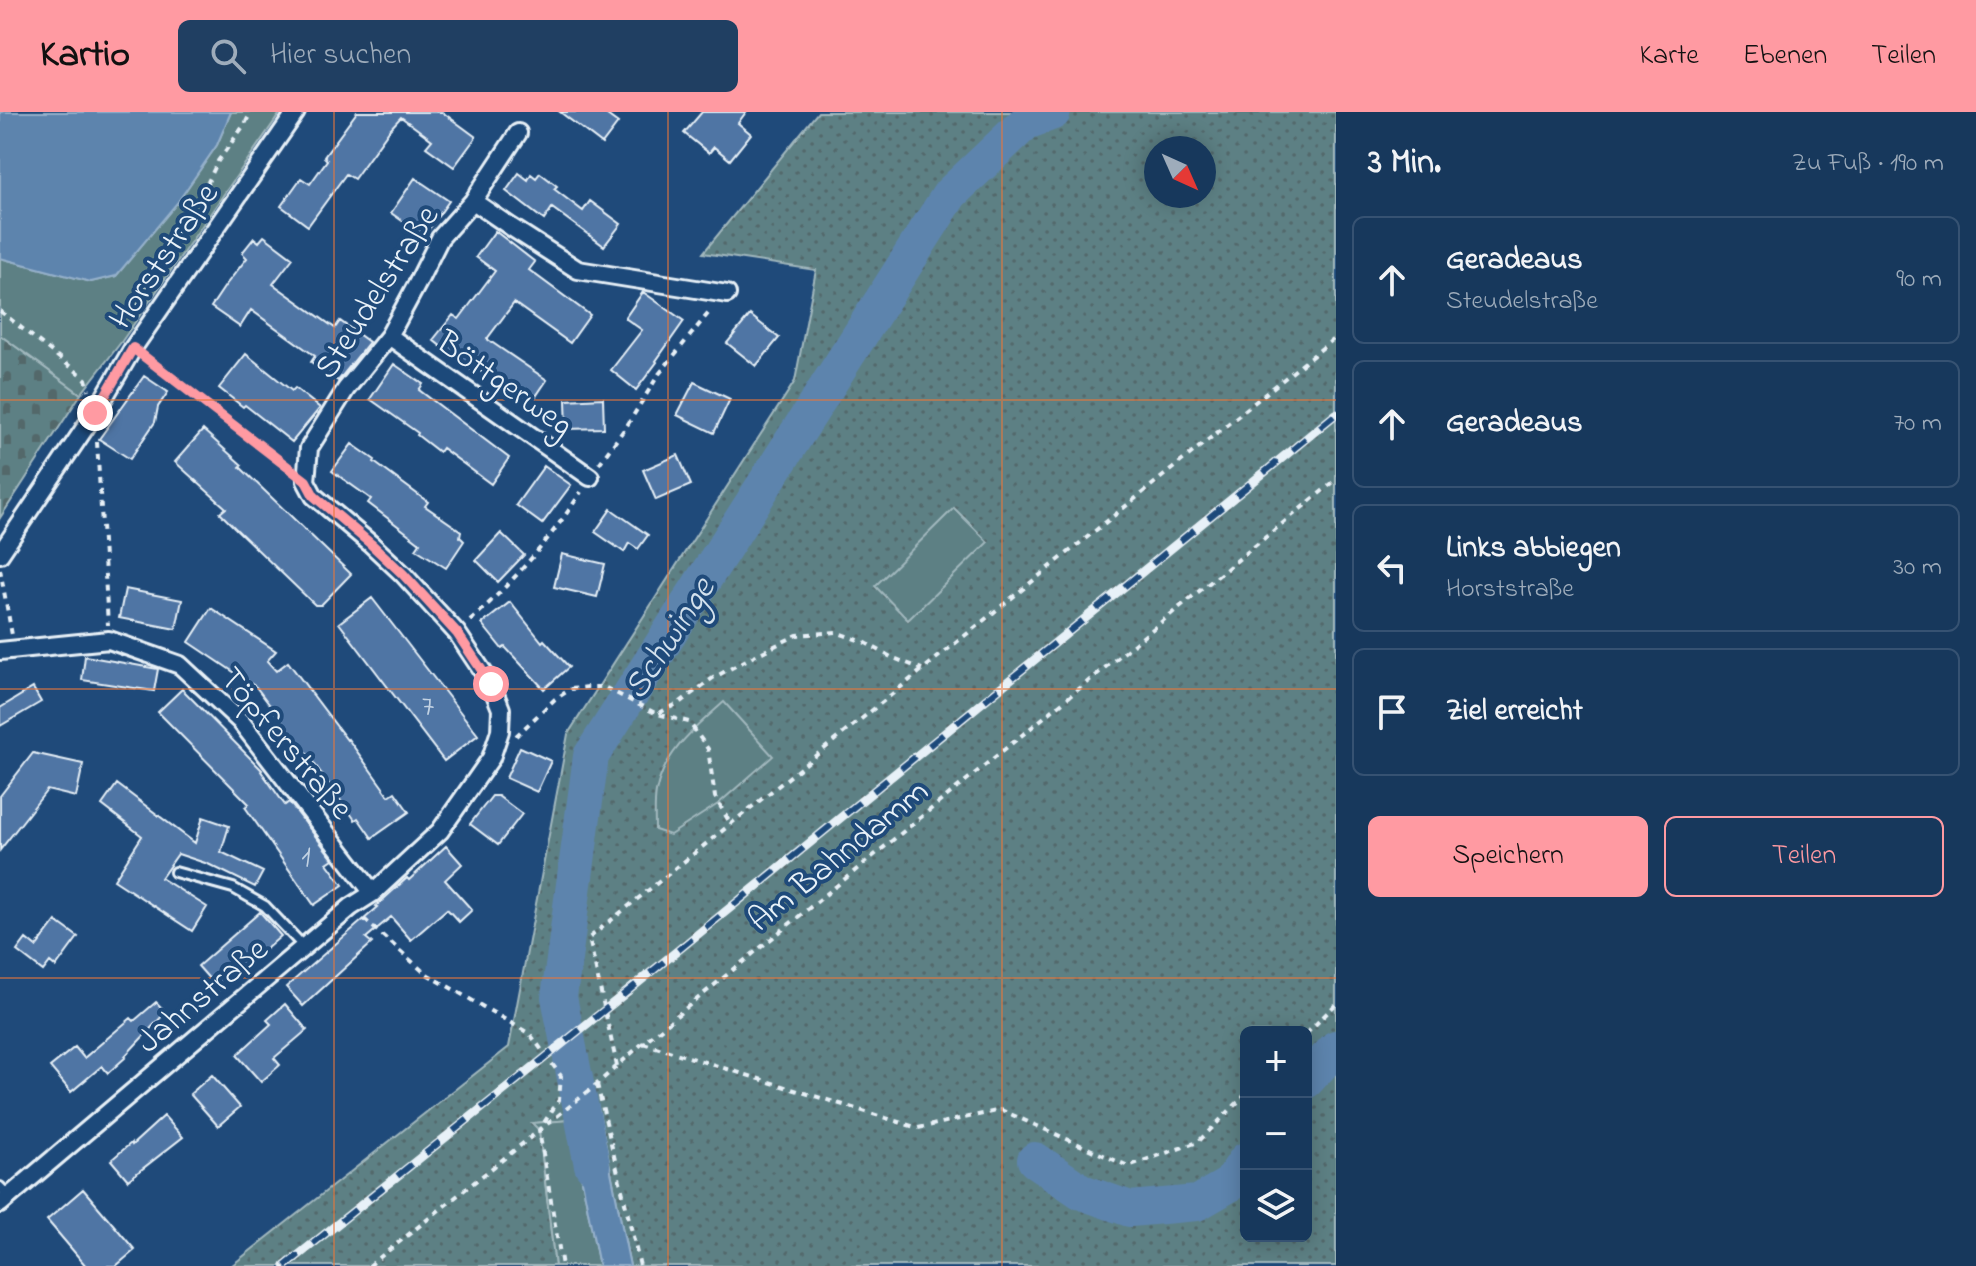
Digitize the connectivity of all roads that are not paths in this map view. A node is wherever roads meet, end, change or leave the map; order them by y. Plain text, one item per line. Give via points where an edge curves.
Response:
1 (296, 112) edge
2 (518, 133) dead end
3 (473, 201) junction
4 (727, 294) dead end
5 (389, 336) junction
6 (590, 477) dead end
7 (0, 556) edge
8 (7, 650) edge
9 (440, 831) joint
10 (175, 872) dead end
11 (373, 893) junction
12 (304, 947) junction
13 (3, 1195) edge

1 - 7 street, Horststraße via 133,348
2 - 3 street, Steudelstraße
3 - 4 street via 578,270
3 - 5 street, Steudelstraße via 440,238
5 - 6 street, Böttgerweg
5 - 9 street, Steudelstraße via 346,389 309,448 306,481 314,496 382,554 457,633 501,709 491,758
8 - 11 street, Töpferstraße via 109,640 180,665 241,722
9 - 11 street, Jahnstraße
10 - 12 lane via 233,888 265,906
11 - 12 street, Jahnstraße
12 - 13 street, Jahnstraße

